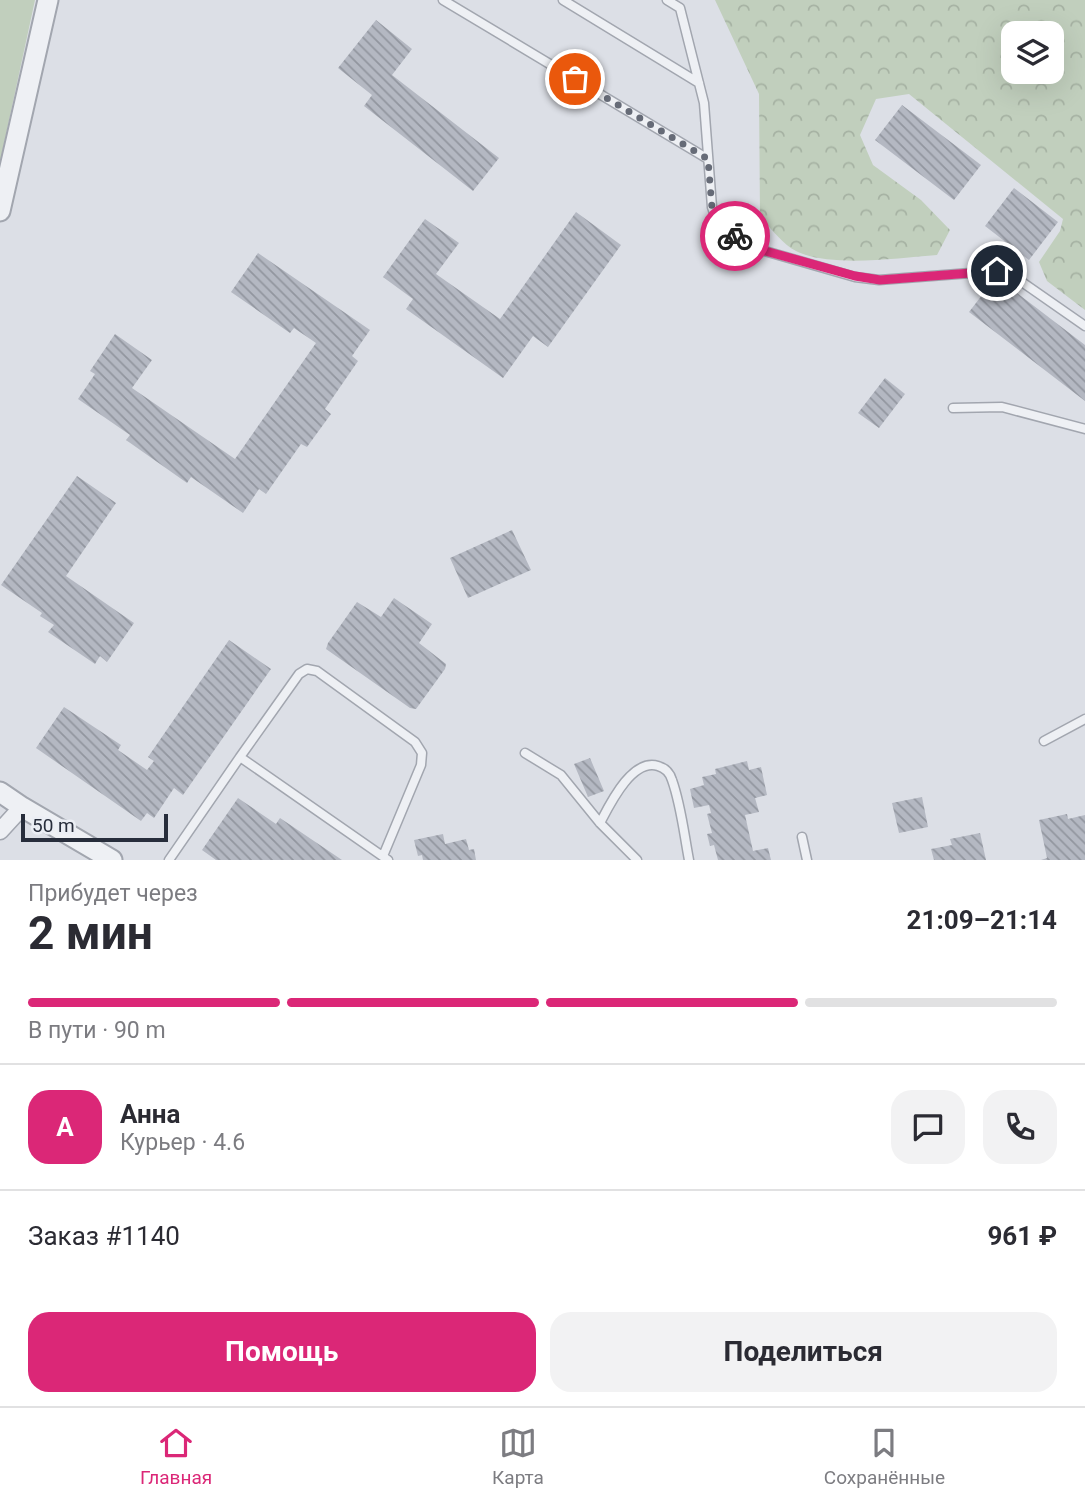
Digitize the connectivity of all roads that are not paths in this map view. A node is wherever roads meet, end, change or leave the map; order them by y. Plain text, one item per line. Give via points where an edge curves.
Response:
1 (48, 0) edge
2 (443, 0) edge
3 (564, 0) edge
4 (667, 0) edge
5 (699, 83) junction
6 (708, 159) junction
7 (0, 211) edge
8 (1085, 326) edge
9 (953, 408) dead end
10 (1085, 429) edge
11 (1085, 719) edge
12 (1044, 741) dead end
13 (525, 753) dead end
14 (240, 757) junction
15 (0, 792) edge
16 (22, 807) junction
17 (600, 822) junction
18 (0, 831) edge
19 (802, 837) dead end
20 (108, 858) edge
21 (386, 858) edge
22 (169, 860) edge
23 (637, 860) edge
24 (690, 860) edge
25 (807, 860) edge

1 - 7 street
2 - 6 lane
3 - 5 lane
4 - 5 lane via 680,8
5 - 6 lane via 705,103
6 - 8 lane via 718,225 751,247 880,280 997,271 1019,280
9 - 10 lane via 1002,407
11 - 12 lane
13 - 17 lane via 561,775
14 - 21 lane
14 - 21 lane via 299,674 307,668 317,671 415,742 422,753
14 - 22 lane
15 - 16 street
16 - 18 street
16 - 20 street
17 - 23 lane
17 - 24 lane via 629,777 644,765 663,767 672,779
19 - 25 lane

